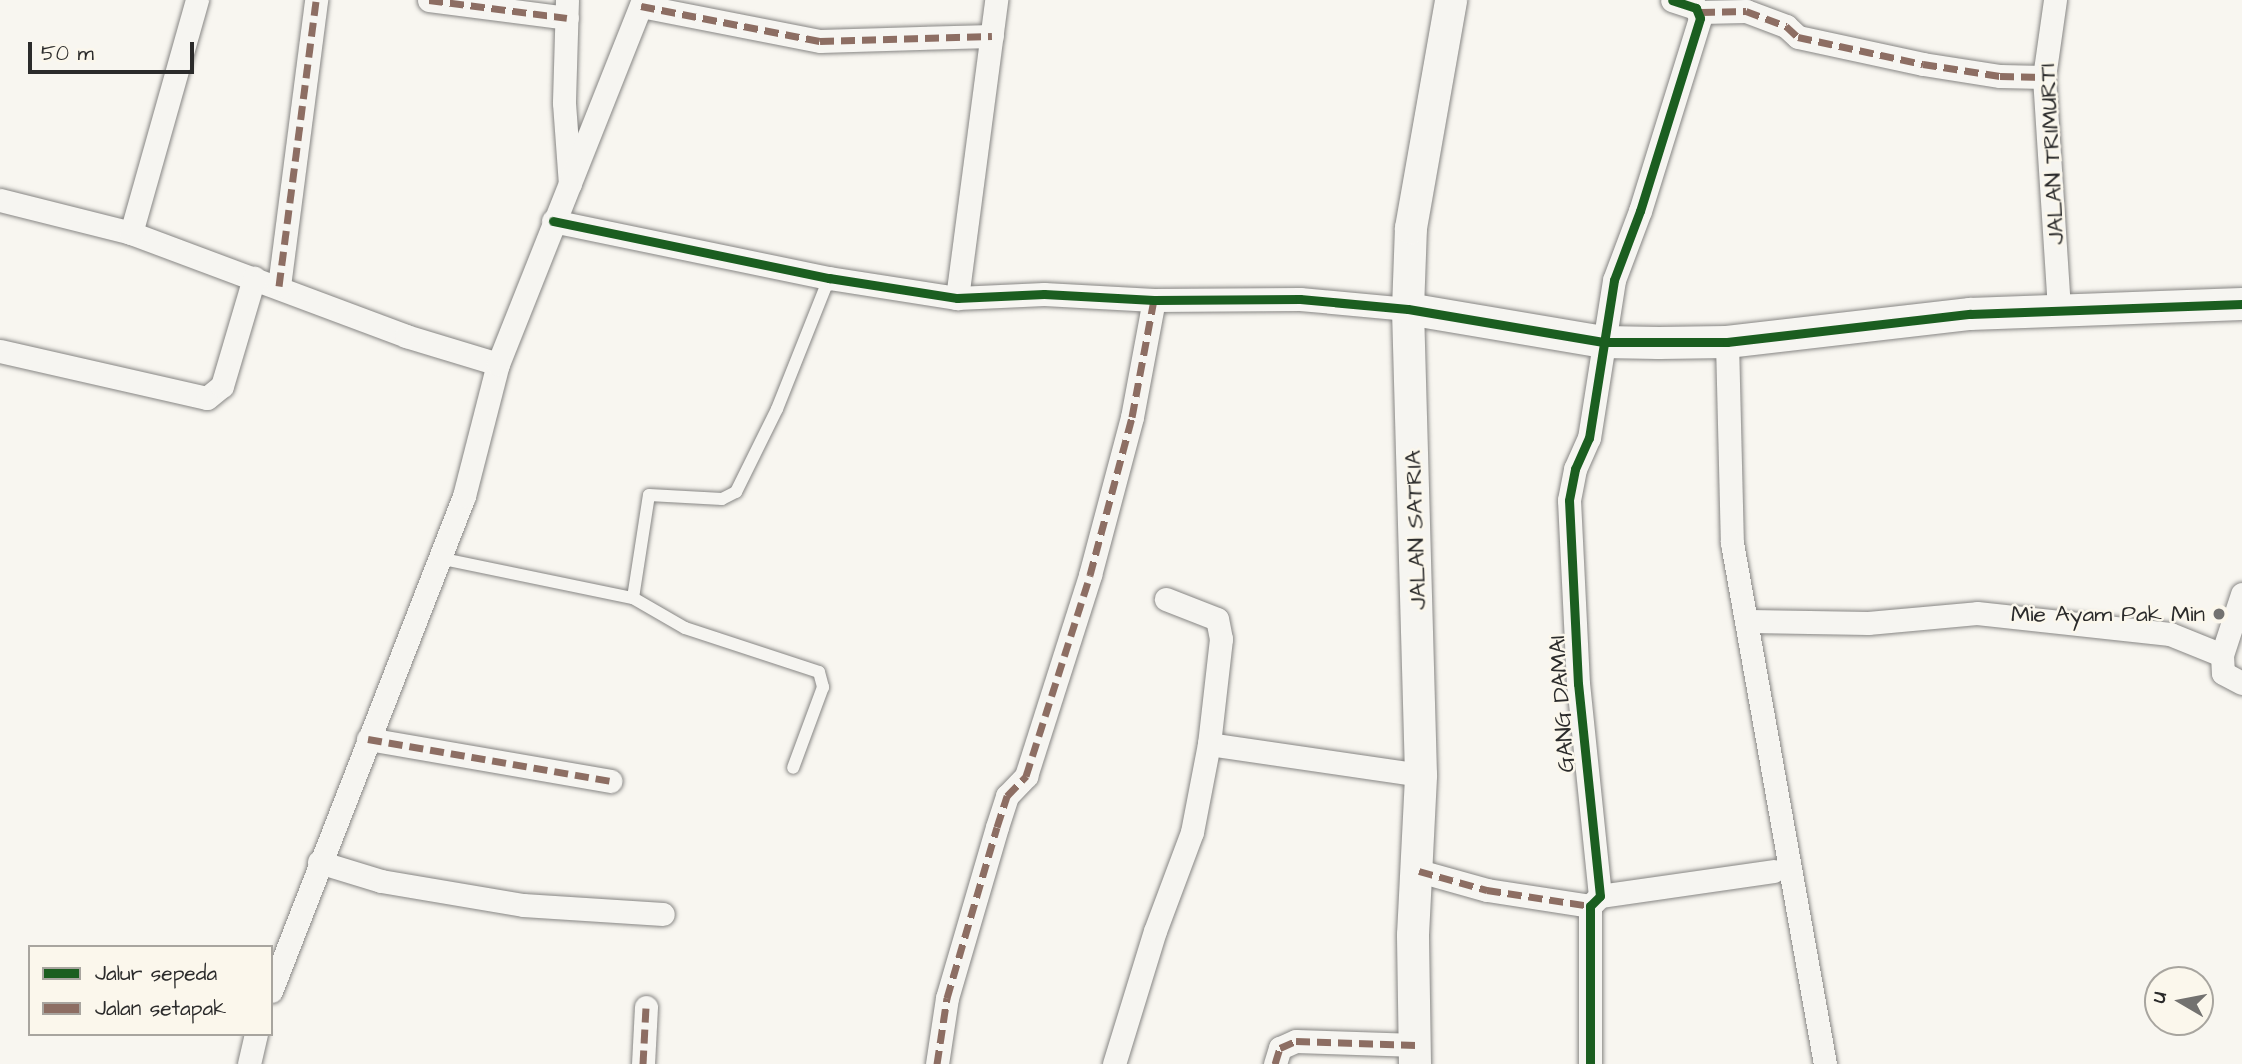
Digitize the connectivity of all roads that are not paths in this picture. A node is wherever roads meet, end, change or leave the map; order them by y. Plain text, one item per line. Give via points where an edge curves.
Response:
1 (197, 0) edge
2 (317, 0) edge
3 (429, 0) edge
4 (996, 0) edge
5 (1451, 0) edge
6 (1672, 0) edge
7 (2055, 0) edge
8 (642, 3) edge
9 (567, 9) edge
10 (1700, 12) junction
11 (992, 36) junction
12 (2045, 77) junction
13 (570, 191) junction
14 (0, 200) edge
15 (553, 221) junction
16 (131, 233) junction
17 (254, 278) junction
18 (829, 278) junction
19 (279, 286) junction
20 (957, 298) junction
21 (1154, 300) junction
22 (2242, 304) edge
23 (2059, 308) junction
24 (1408, 309) junction
25 (1603, 342) junction
26 (1727, 342) junction
27 (0, 351) edge
28 (498, 364) junction
29 (439, 558) junction
30 (2242, 594) edge
31 (633, 598) junction
32 (1166, 599) dead end
33 (1750, 621) junction
34 (2222, 655) junction
35 (2242, 682) edge
36 (368, 739) junction
37 (1209, 744) junction
38 (793, 768) dead end
39 (1421, 775) junction
40 (610, 781) dead end
41 (320, 863) junction
42 (1419, 871) junction
43 (1773, 871) dead end
44 (1595, 901) junction
45 (663, 914) dead end
46 (273, 986) edge
47 (646, 1007) dead end
48 (256, 1036) edge
49 (1415, 1054) edge
50 (249, 1064) edge
51 (643, 1064) edge
52 (937, 1064) edge
53 (1114, 1064) edge
54 (1275, 1064) edge
55 (1590, 1064) edge
56 (1825, 1064) edge

1 - 16 street
2 - 19 street
3 - 9 street
4 - 11 street
5 - 24 street, JALAN SATRIA via 1411,228
6 - 10 street
7 - 12 street, JALAN TRIMURTI
8 - 11 street via 820,41
8 - 13 street
9 - 13 street via 564,103
10 - 12 street via 1746,11 1786,26 1798,37 1923,64 2000,76
10 - 25 street, GANG DAMAI via 1640,211 1614,279
11 - 20 street
12 - 23 street, JALAN TRIMURTI
13 - 15 street
14 - 16 street
15 - 18 street
15 - 28 street
16 - 17 street
17 - 19 street
17 - 27 street via 222,386 207,398
18 - 20 street
18 - 31 lane via 777,409 736,492 722,499 649,495
19 - 28 street via 406,336
20 - 21 street via 1044,294
21 - 24 street via 1300,299
21 - 52 street via 1132,417 1090,575 1026,776 1007,796 997,827 947,998
22 - 23 street
23 - 26 street
24 - 25 street
24 - 39 street, JALAN SATRIA
25 - 26 street
25 - 44 street, GANG DAMAI via 1589,438 1575,469 1569,500
26 - 33 street via 1732,544
28 - 29 street via 464,496
29 - 31 lane
29 - 36 street
30 - 34 street
31 - 38 lane via 685,628 819,672 823,687
32 - 37 street via 1217,619 1221,627
33 - 34 street via 1868,622 1977,613 2170,634
33 - 56 street
34 - 35 street via 2223,673
36 - 40 street
36 - 41 street
37 - 39 street
37 - 53 street via 1192,832 1155,931
39 - 42 street, JALAN SATRIA
41 - 45 street via 381,881 523,905
41 - 46 street
42 - 44 street via 1487,890
42 - 49 street, JALAN SATRIA via 1413,934
43 - 44 street
44 - 55 street, GANG DAMAI
47 - 51 street
48 - 50 street
49 - 54 street via 1296,1041 1280,1048

